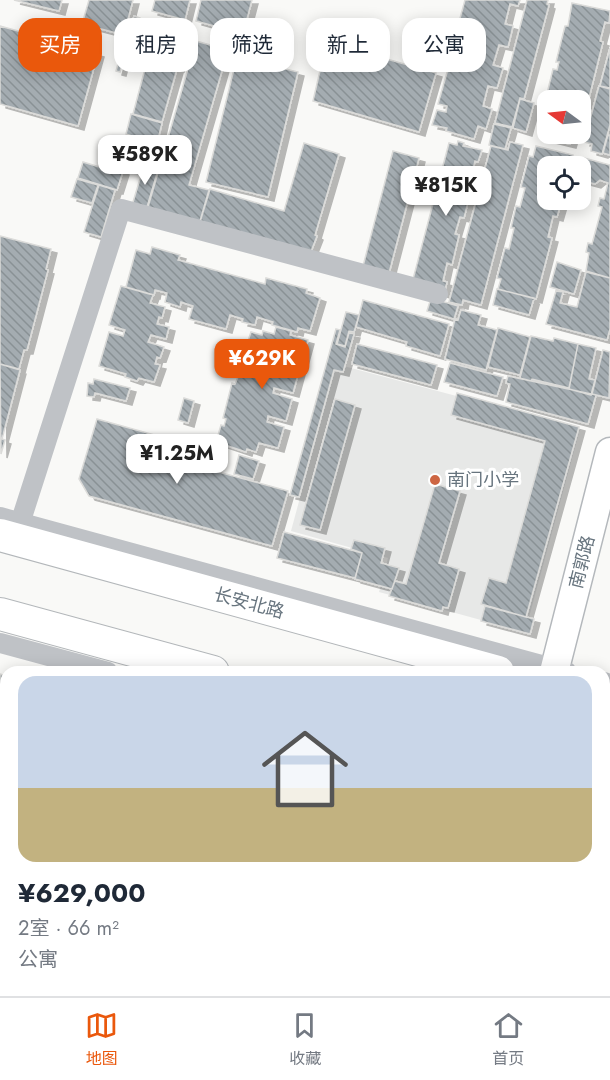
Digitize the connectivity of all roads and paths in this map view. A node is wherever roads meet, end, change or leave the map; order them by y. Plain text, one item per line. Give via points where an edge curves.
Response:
1 (438, 294) dead end
2 (610, 452) edge
3 (9, 528) edge
4 (0, 614) edge
5 (0, 643) edge
6 (86, 666) edge
7 (191, 666) edge
8 (478, 666) edge
9 (539, 666) edge
10 (559, 666) edge

1 - 3 street via 121,209
2 - 10 street, 南郭路
3 - 8 main road, 长安北路
3 - 9 street
4 - 7 main road
5 - 6 street

